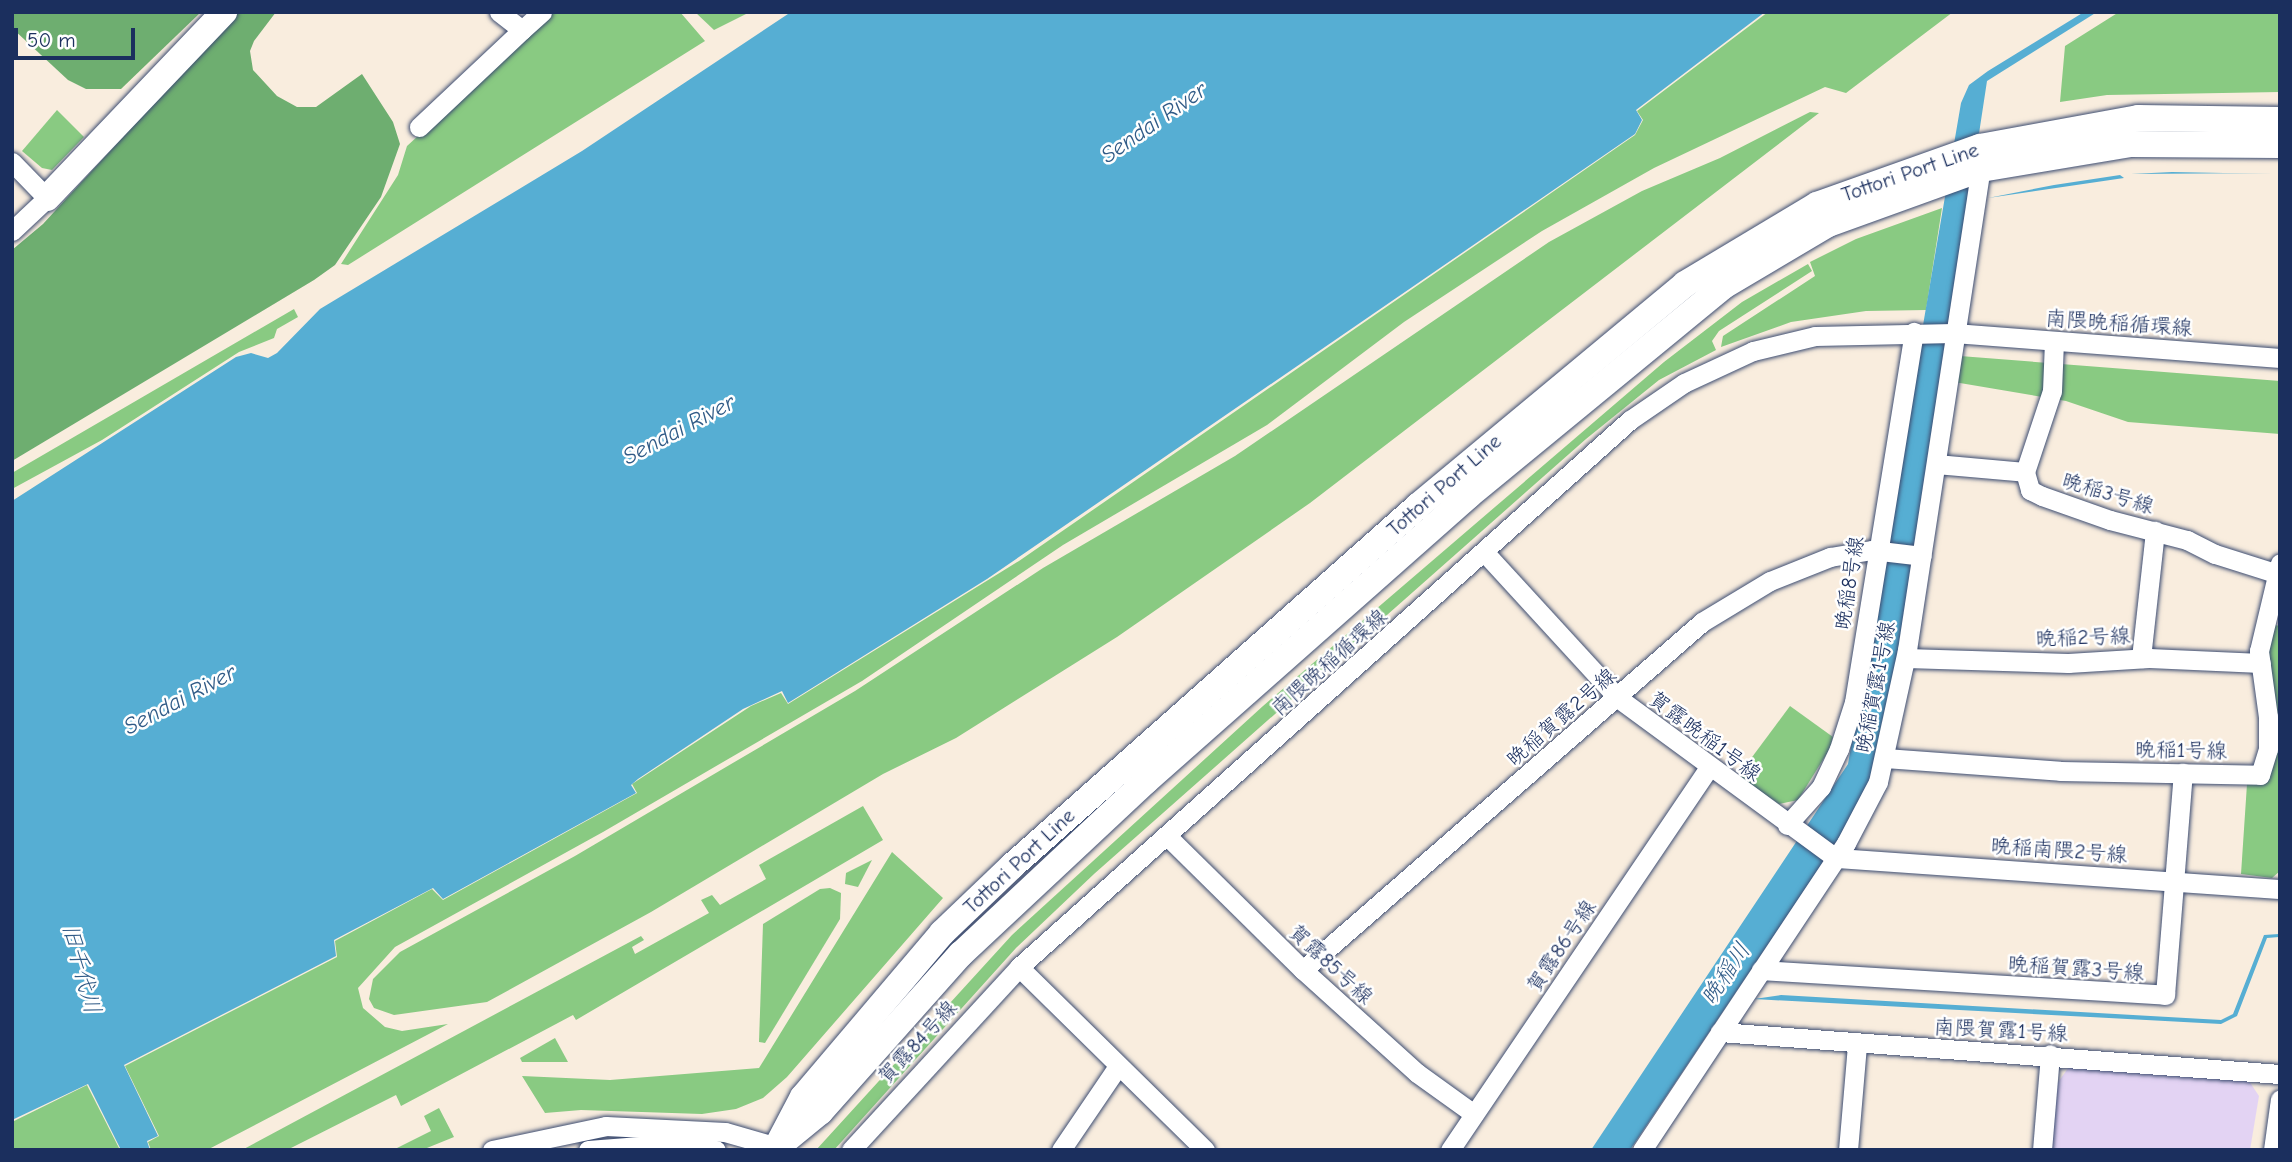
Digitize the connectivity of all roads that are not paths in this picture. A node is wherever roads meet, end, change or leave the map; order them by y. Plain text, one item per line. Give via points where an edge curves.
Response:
1 (224, 12) edge
2 (499, 12) edge
3 (542, 12) edge
4 (522, 30) junction
5 (2280, 120) edge
6 (419, 127) dead end
7 (2280, 145) edge
8 (12, 162) edge
9 (1979, 162) junction
10 (47, 198) junction
11 (12, 231) edge
12 (1916, 332) junction
13 (1957, 333) junction
14 (2054, 341) junction
15 (2280, 358) edge
16 (1936, 464) junction
17 (2025, 472) junction
18 (2155, 531) junction
19 (1881, 550) junction
20 (1486, 554) junction
21 (1919, 556) junction
22 (2277, 568) edge
23 (2273, 617) edge
24 (1906, 658) junction
25 (2141, 658) junction
26 (2261, 663) junction
27 (1618, 698) junction
28 (1885, 758) junction
29 (1709, 768) junction
30 (2183, 773) junction
31 (1793, 829) junction
32 (1167, 836) junction
33 (1834, 856) junction
34 (2176, 880) junction
35 (2280, 889) edge
36 (1019, 967) junction
37 (1303, 970) junction
38 (1761, 970) junction
39 (1720, 1032) junction
40 (1857, 1045) junction
41 (2050, 1055) junction
42 (1118, 1066) junction
43 (2280, 1074) edge
44 (2280, 1099) edge
45 (1474, 1114) junction
46 (657, 1148) edge
47 (776, 1148) edge
48 (492, 1150) edge
49 (588, 1150) edge
50 (716, 1150) edge
51 (727, 1150) edge
52 (850, 1150) edge
53 (1061, 1150) edge
54 (1205, 1150) edge
55 (1450, 1150) edge
56 (1642, 1150) edge
57 (1849, 1150) edge
58 (2042, 1150) edge
59 (2273, 1150) edge

1 - 10 main road
2 - 4 street
3 - 4 street
4 - 6 street
5 - 9 main road, Tottori Port Line via 2138,118
7 - 9 main road, Tottori Port Line via 2132,144
8 - 10 street
9 - 13 street, 晩稲賀露1号線
9 - 47 main road, Tottori Port Line via 1818,205 1758,236 1685,284 1530,410 1084,799 943,933 803,1097
10 - 11 street
12 - 13 street, 南隈晩稲循環線
12 - 19 street, 晩稲8号線
12 - 20 street, 南隈晩稲循環線 via 1815,336 1753,351 1684,383 1630,420
13 - 14 street, 南隈晩稲循環線
13 - 16 street, 晩稲賀露1号線
14 - 15 street, 南隈晩稲循環線
14 - 17 street via 2052,391
16 - 17 street
16 - 21 street, 晩稲賀露1号線
17 - 18 street, 晩稲3号線 via 2030,490 2042,496
18 - 22 street, 晩稲3号線
18 - 25 street
19 - 21 street, 晩稲賀露2号線
19 - 27 street, 晩稲賀露2号線 via 1830,557 1770,581 1702,622
19 - 31 street, 晩稲8号線 via 1853,702 1839,749
20 - 27 street, 賀露晩稲1号線
20 - 32 street, 南隈晩稲循環線
21 - 24 street, 晩稲賀露1号線
22 - 23 street, 晩稲1号線
23 - 26 street, 晩稲1号線
24 - 25 street, 晩稲2号線 via 2068,663
24 - 28 street, 晩稲賀露1号線
25 - 26 street, 晩稲2号線
26 - 30 street, 晩稲1号線 via 2269,717 2265,770 2260,775
27 - 29 street, 賀露晩稲1号線
27 - 37 street, 晩稲賀露2号線
28 - 30 street, 晩稲1号線 via 2060,771
28 - 33 street, 晩稲賀露1号線 via 1878,782
29 - 31 street, 賀露晩稲1号線
29 - 45 street, 賀露86号線
30 - 34 street, 晩稲賀露3号線
31 - 33 street, 賀露晩稲1号線
32 - 36 street, 南隈晩稲循環線
32 - 37 street, 賀露85号線
33 - 34 street, 晩稲南隈2号線
33 - 38 street, 晩稲賀露1号線
34 - 35 street, 晩稲南隈2号線
34 - 38 street, 晩稲賀露3号線 via 2165,995
36 - 42 street
36 - 52 street, 賀露84号線
37 - 45 street, 賀露85号線 via 1417,1073
38 - 39 street, 晩稲賀露1号線
39 - 40 street, 南隈賀露1号線
39 - 56 street, 晩稲賀露1号線
40 - 41 street, 南隈賀露1号線
40 - 57 street
41 - 43 street, 南隈賀露1号線
41 - 58 street
42 - 53 street
42 - 54 street
44 - 59 street
45 - 55 street, 賀露86号線
46 - 49 street
46 - 50 street
47 - 48 street via 724,1132 606,1126
47 - 51 street

